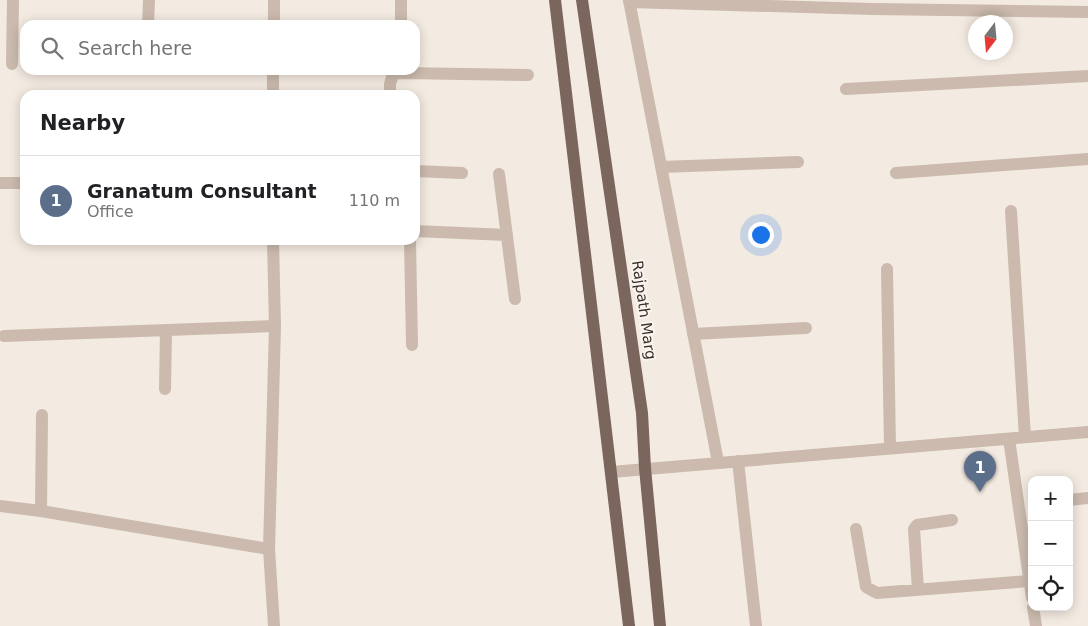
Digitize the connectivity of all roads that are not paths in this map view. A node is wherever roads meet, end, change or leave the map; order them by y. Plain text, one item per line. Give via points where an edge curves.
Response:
1 (13, 0) edge
2 (149, 0) edge
3 (274, 0) edge
4 (401, 0) edge
5 (555, 0) edge
6 (582, 0) edge
7 (629, 1) edge
8 (874, 4) edge
9 (1080, 8) edge
10 (148, 20) edge
11 (274, 20) edge
12 (401, 20) edge
13 (12, 64) dead end
14 (420, 72) edge
15 (272, 75) edge
16 (393, 75) edge
17 (528, 75) dead end
18 (1088, 76) edge
19 (846, 89) dead end
20 (273, 90) edge
21 (390, 90) edge
22 (1088, 160) edge
23 (798, 162) dead end
24 (661, 167) junction
25 (420, 171) edge
26 (462, 173) dead end
27 (896, 173) dead end
28 (498, 174) dead end
29 (0, 183) edge
30 (20, 183) edge
31 (1011, 212) dead end
32 (420, 231) edge
33 (507, 235) junction
34 (273, 245) edge
35 (410, 245) edge
36 (887, 269) dead end
37 (515, 299) dead end
38 (275, 326) junction
39 (806, 328) dead end
40 (166, 330) junction
41 (693, 334) junction
42 (4, 336) dead end
43 (412, 345) dead end
44 (165, 389) dead end
45 (42, 414) dead end
46 (1088, 432) edge
47 (1026, 437) junction
48 (1009, 439) junction
49 (890, 448) junction
50 (738, 461) junction
51 (718, 462) junction
52 (645, 468) junction
53 (611, 472) junction
54 (1088, 498) edge
55 (1073, 500) edge
56 (1028, 503) edge
57 (1018, 504) junction
58 (0, 506) edge
59 (41, 510) junction
60 (952, 520) dead end
61 (856, 529) dead end
62 (269, 549) junction
63 (1028, 569) edge
64 (1028, 582) edge
65 (918, 590) junction
66 (1034, 611) edge
67 (274, 626) edge
68 (629, 626) edge
69 (660, 626) edge
70 (756, 626) edge
71 (1036, 626) edge

1 - 13 street
2 - 10 street
3 - 11 street
4 - 12 street
5 - 53 main road
6 - 52 main road, Rajpath Marg via 642,413
7 - 8 street
7 - 24 street
8 - 9 street
14 - 17 street
15 - 20 street
16 - 21 street
18 - 19 street
22 - 27 street
23 - 24 street
24 - 41 street
25 - 26 street
28 - 33 street
29 - 30 street
31 - 47 street
32 - 33 street
33 - 37 street
34 - 38 street
35 - 43 street
36 - 49 street
38 - 40 street
38 - 62 street
39 - 41 street
40 - 42 street
40 - 44 street
41 - 51 street
45 - 59 street
46 - 47 street
47 - 48 street
48 - 49 street
48 - 57 street
49 - 50 street
50 - 51 street
50 - 70 street
51 - 52 street
52 - 53 street
52 - 69 main road, Rajpath Marg
53 - 68 main road
54 - 55 street
56 - 57 street
57 - 63 street
58 - 59 street
59 - 62 street
60 - 65 street via 917,525 914,529
61 - 65 street via 866,587 877,593
62 - 67 street
64 - 65 street
66 - 71 street

